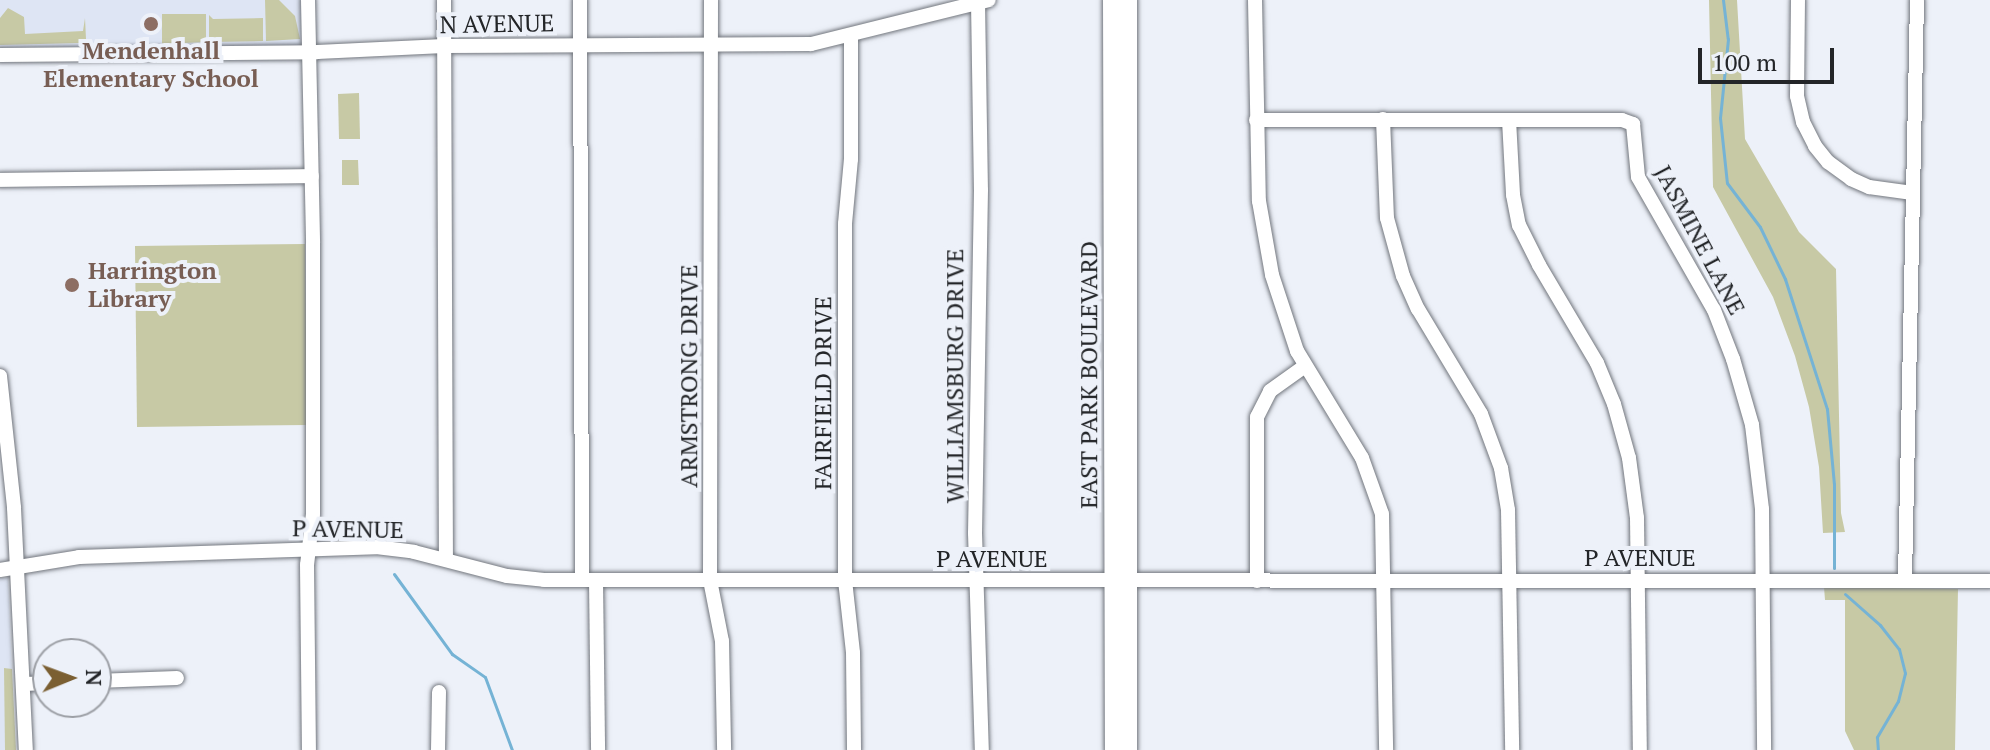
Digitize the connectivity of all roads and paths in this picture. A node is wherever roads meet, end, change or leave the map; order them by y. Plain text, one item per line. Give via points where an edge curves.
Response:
1 (308, 0) edge
2 (444, 0) edge
3 (580, 0) edge
4 (711, 0) edge
5 (1112, 0) edge
6 (1128, 0) edge
7 (1255, 0) edge
8 (1798, 0) edge
9 (1917, 0) edge
10 (984, 1) edge
11 (851, 35) junction
12 (580, 45) junction
13 (444, 46) junction
14 (712, 46) junction
15 (309, 52) junction
16 (0, 55) edge
17 (1383, 119) junction
18 (1256, 120) junction
19 (1509, 120) junction
20 (312, 176) junction
21 (0, 180) edge
22 (1913, 193) junction
23 (1305, 366) junction
24 (0, 376) edge
25 (4, 446) edge
26 (309, 549) junction
27 (446, 559) junction
28 (0, 570) edge
29 (18, 570) junction
30 (1905, 579) junction
31 (589, 580) junction
32 (710, 580) junction
33 (845, 580) junction
34 (1383, 580) junction
35 (1510, 580) junction
36 (1638, 580) junction
37 (1764, 580) junction
38 (977, 581) junction
39 (1257, 581) junction
40 (1990, 581) edge
41 (1120, 582) junction
42 (177, 678) dead end
43 (112, 680) edge
44 (23, 684) junction
45 (32, 684) edge
46 (439, 692) dead end
47 (26, 750) edge
48 (309, 750) edge
49 (438, 750) edge
50 (598, 750) edge
51 (724, 750) edge
52 (854, 750) edge
53 (982, 750) edge
54 (1114, 750) edge
55 (1128, 750) edge
56 (1386, 750) edge
57 (1512, 750) edge
58 (1640, 750) edge
59 (1764, 750) edge

1 - 15 street
2 - 13 street
3 - 12 street
4 - 14 street, ARMSTRONG DRIVE
5 - 41 main road, EAST PARK BOULEVARD
6 - 41 main road, EAST PARK BOULEVARD
7 - 18 street
8 - 22 street via 1797,96 1815,146 1851,179
9 - 22 street
10 - 11 street, N AVENUE
10 - 38 street, WILLIAMSBURG DRIVE
11 - 14 street, N AVENUE via 811,44
11 - 33 street, FAIRFIELD DRIVE
12 - 13 street, N AVENUE
12 - 14 street, N AVENUE
12 - 31 street
13 - 15 street, N AVENUE
13 - 27 street
14 - 32 street, ARMSTRONG DRIVE
15 - 16 street, N AVENUE
15 - 20 street
17 - 18 street, JASMINE LANE
17 - 19 street, JASMINE LANE
17 - 35 street via 1392,239 1418,309 1490,430 1508,510
18 - 23 street via 1261,225 1281,309
19 - 36 street via 1519,225 1586,341 1619,421 1634,496
19 - 37 street, JASMINE LANE via 1633,124 1642,187 1707,295 1752,425
20 - 21 street
20 - 26 street
22 - 30 street
23 - 34 street via 1377,492
23 - 39 street via 1270,391 1257,417
24 - 25 street
25 - 29 street
26 - 27 street, P AVENUE via 376,547
26 - 29 street, P AVENUE via 79,557
26 - 48 street
27 - 31 street, P AVENUE via 526,580
28 - 29 street, P AVENUE
29 - 44 street
30 - 37 street, P AVENUE
30 - 40 street, P AVENUE
31 - 32 street, P AVENUE
31 - 50 street
32 - 33 street, P AVENUE
32 - 51 street, ARMSTRONG DRIVE via 722,641
33 - 38 street, P AVENUE
33 - 52 street, FAIRFIELD DRIVE via 853,653
34 - 35 street, P AVENUE
34 - 39 street, P AVENUE
34 - 56 street
35 - 36 street, P AVENUE
35 - 57 street
36 - 37 street, P AVENUE
36 - 58 street
37 - 59 street, JASMINE LANE
38 - 41 street, P AVENUE
38 - 53 street, WILLIAMSBURG DRIVE
39 - 41 street, P AVENUE
41 - 54 main road, EAST PARK BOULEVARD
41 - 55 main road, EAST PARK BOULEVARD
42 - 43 street
44 - 45 street
44 - 47 street
46 - 49 street

